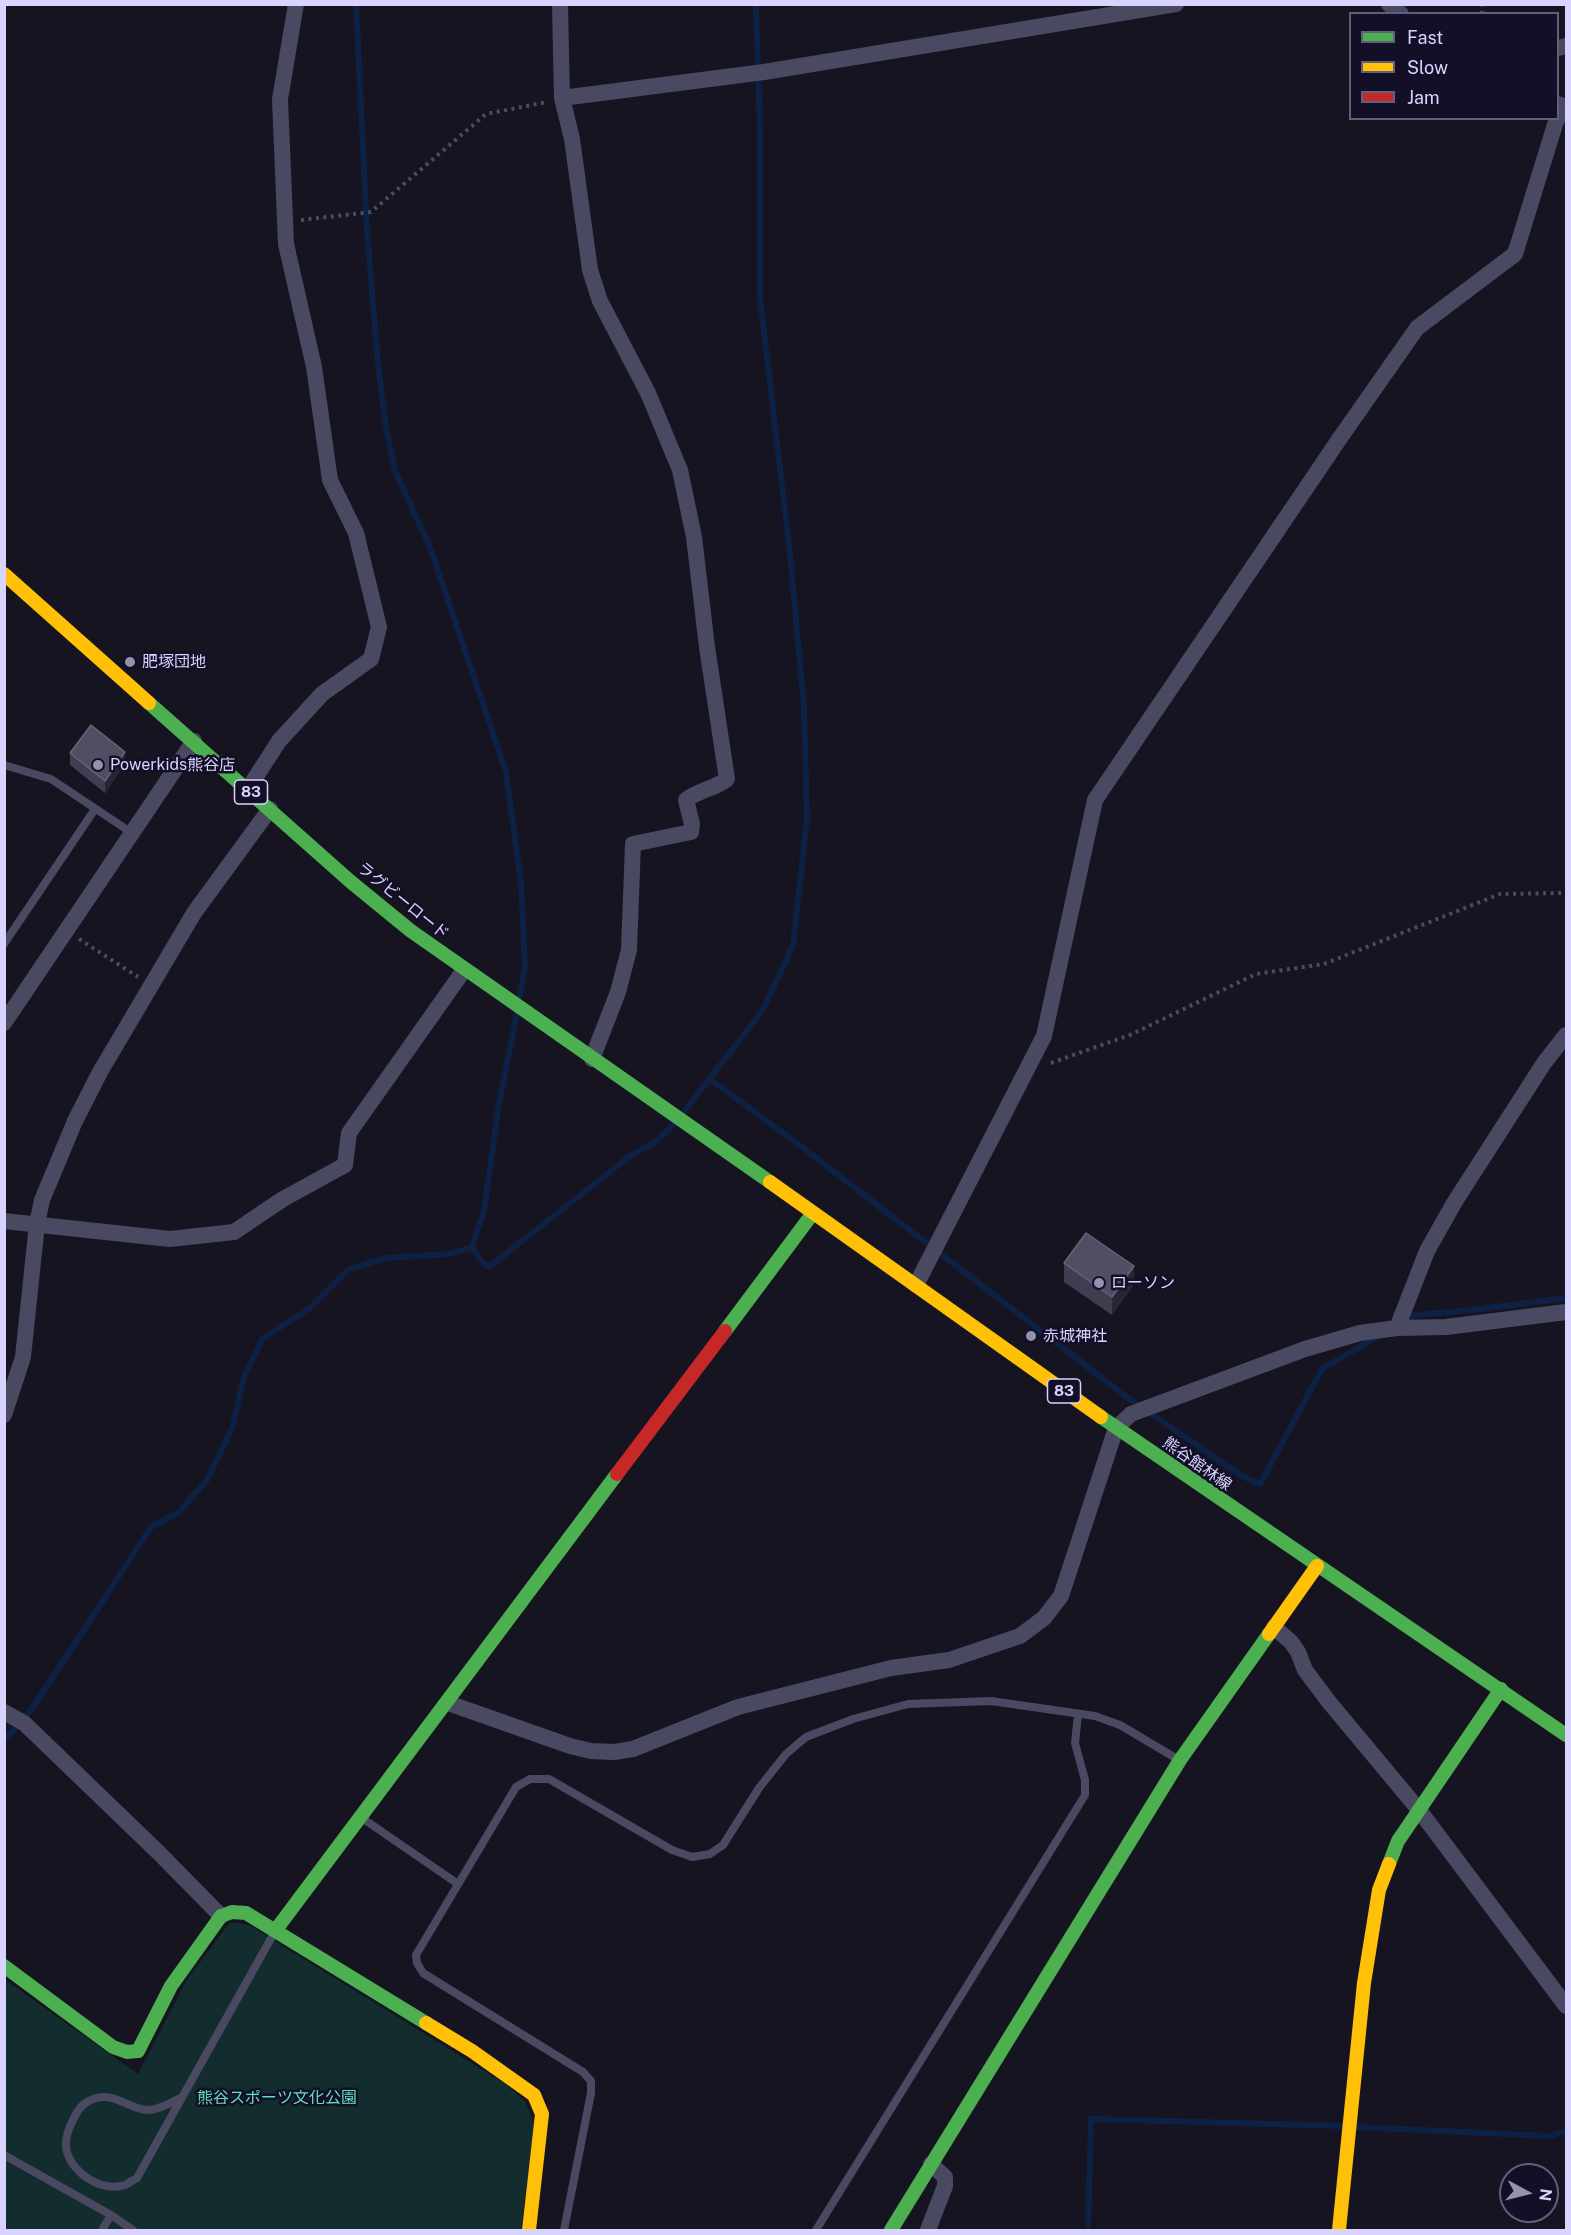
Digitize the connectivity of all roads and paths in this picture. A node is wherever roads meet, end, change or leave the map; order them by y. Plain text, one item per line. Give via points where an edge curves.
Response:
1 (296, 4) edge
2 (560, 4) edge
3 (1176, 4) edge
4 (562, 98) junction
5 (1557, 120) edge
6 (284, 222) junction
7 (4, 574) edge
8 (194, 741) junction
9 (4, 765) edge
10 (248, 789) junction
11 (95, 809) junction
12 (270, 809) junction
13 (132, 833) junction
14 (1566, 893) edge
15 (66, 931) junction
16 (4, 944) edge
17 (464, 970) junction
18 (152, 985) junction
19 (4, 1023) edge
20 (1566, 1035) edge
21 (592, 1059) junction
22 (1025, 1072) junction
23 (813, 1213) junction
24 (4, 1221) edge
25 (37, 1224) junction
26 (916, 1285) junction
27 (1566, 1312) edge
28 (1397, 1328) junction
29 (4, 1415) edge
30 (1116, 1428) junction
31 (1317, 1566) junction
32 (1274, 1627) junction
33 (1501, 1689) junction
34 (448, 1703) junction
35 (4, 1712) edge
36 (1078, 1714) junction
37 (1566, 1735) edge
38 (1179, 1760) junction
39 (1419, 1810) junction
40 (362, 1817) junction
41 (458, 1884) junction
42 (221, 1917) junction
43 (275, 1931) junction
44 (4, 1966) edge
45 (1566, 2006) edge
46 (182, 2097) junction
47 (4, 2155) edge
48 (931, 2164) junction
49 (111, 2215) junction
50 (102, 2230) edge
51 (134, 2230) edge
52 (529, 2230) edge
53 (564, 2230) edge
54 (816, 2230) edge
55 (891, 2230) edge
56 (928, 2230) edge
57 (1339, 2230) edge

1 - 6 street via 280,99
2 - 4 street
3 - 4 street via 764,72
4 - 6 path via 486,114 371,212
4 - 21 street via 572,140 590,270 600,301 648,393 680,470 694,537 727,780 686,800 691,832 633,844 629,950 618,992
5 - 22 street via 1515,254 1417,328 1095,801 1044,1036
6 - 10 street via 314,367 330,480 356,533 379,627 371,659 322,694 279,741
7 - 8 street, ラグビーロード / 83
8 - 10 street, ラグビーロード / 83
8 - 13 street
9 - 11 lane via 51,779
10 - 12 street, ラグビーロード / 83
11 - 13 lane
11 - 16 lane
12 - 17 street, ラグビーロード / 83 via 351,882
12 - 18 street via 194,913
13 - 15 street
14 - 22 path via 1500,894 1324,964 1256,975 1130,1035
15 - 18 path
15 - 19 street
17 - 21 street, ラグビーロード / 83
17 - 25 street via 349,1133 345,1165 234,1232 170,1239
18 - 25 street via 75,1121 42,1200
20 - 28 street via 1454,1203 1427,1251
21 - 23 street, ラグビーロード / 83
22 - 26 street
23 - 26 street, 熊谷館林線 / 83
23 - 34 street
24 - 25 street
25 - 29 street via 23,1357
26 - 30 street, 熊谷館林線 / 83
27 - 28 street via 1446,1327
28 - 30 street via 1360,1333 1305,1349 1131,1414
30 - 31 street, 熊谷館林線 / 83
30 - 34 street via 1061,1596 1044,1618 1020,1636 949,1660 891,1668 738,1707 652,1743 614,1752 570,1746
31 - 32 street
31 - 33 street, 熊谷館林線 / 83
32 - 38 street
32 - 39 street via 1291,1642 1305,1670 1329,1702
33 - 37 street, 熊谷館林線 / 83
33 - 39 street
34 - 40 street
35 - 42 street via 24,1723
36 - 38 lane via 1120,1725
36 - 41 lane via 992,1701 953,1701 908,1704 853,1719 806,1737 786,1754 723,1845 710,1854 692,1857 672,1850 549,1779 530,1779 516,1787
36 - 54 lane via 1075,1743 1085,1795
38 - 48 street
39 - 45 street
39 - 57 street via 1398,1841 1379,1890 1364,1983
40 - 41 lane
40 - 43 street
41 - 53 lane via 416,1955 423,1973 584,2072 591,2081
42 - 43 street via 232,1912 246,1913
42 - 44 street via 171,1986 138,2051 112,2047
43 - 46 lane
43 - 52 street via 472,2051 534,2095 542,2114
46 - 46 lane via 136,2178 123,2185 95,2183 72,2162 66,2147 68,2131 82,2105 90,2100 105,2097 151,2110
47 - 49 lane
48 - 55 street
48 - 56 street via 945,2177 945,2186
49 - 50 lane
49 - 51 lane

